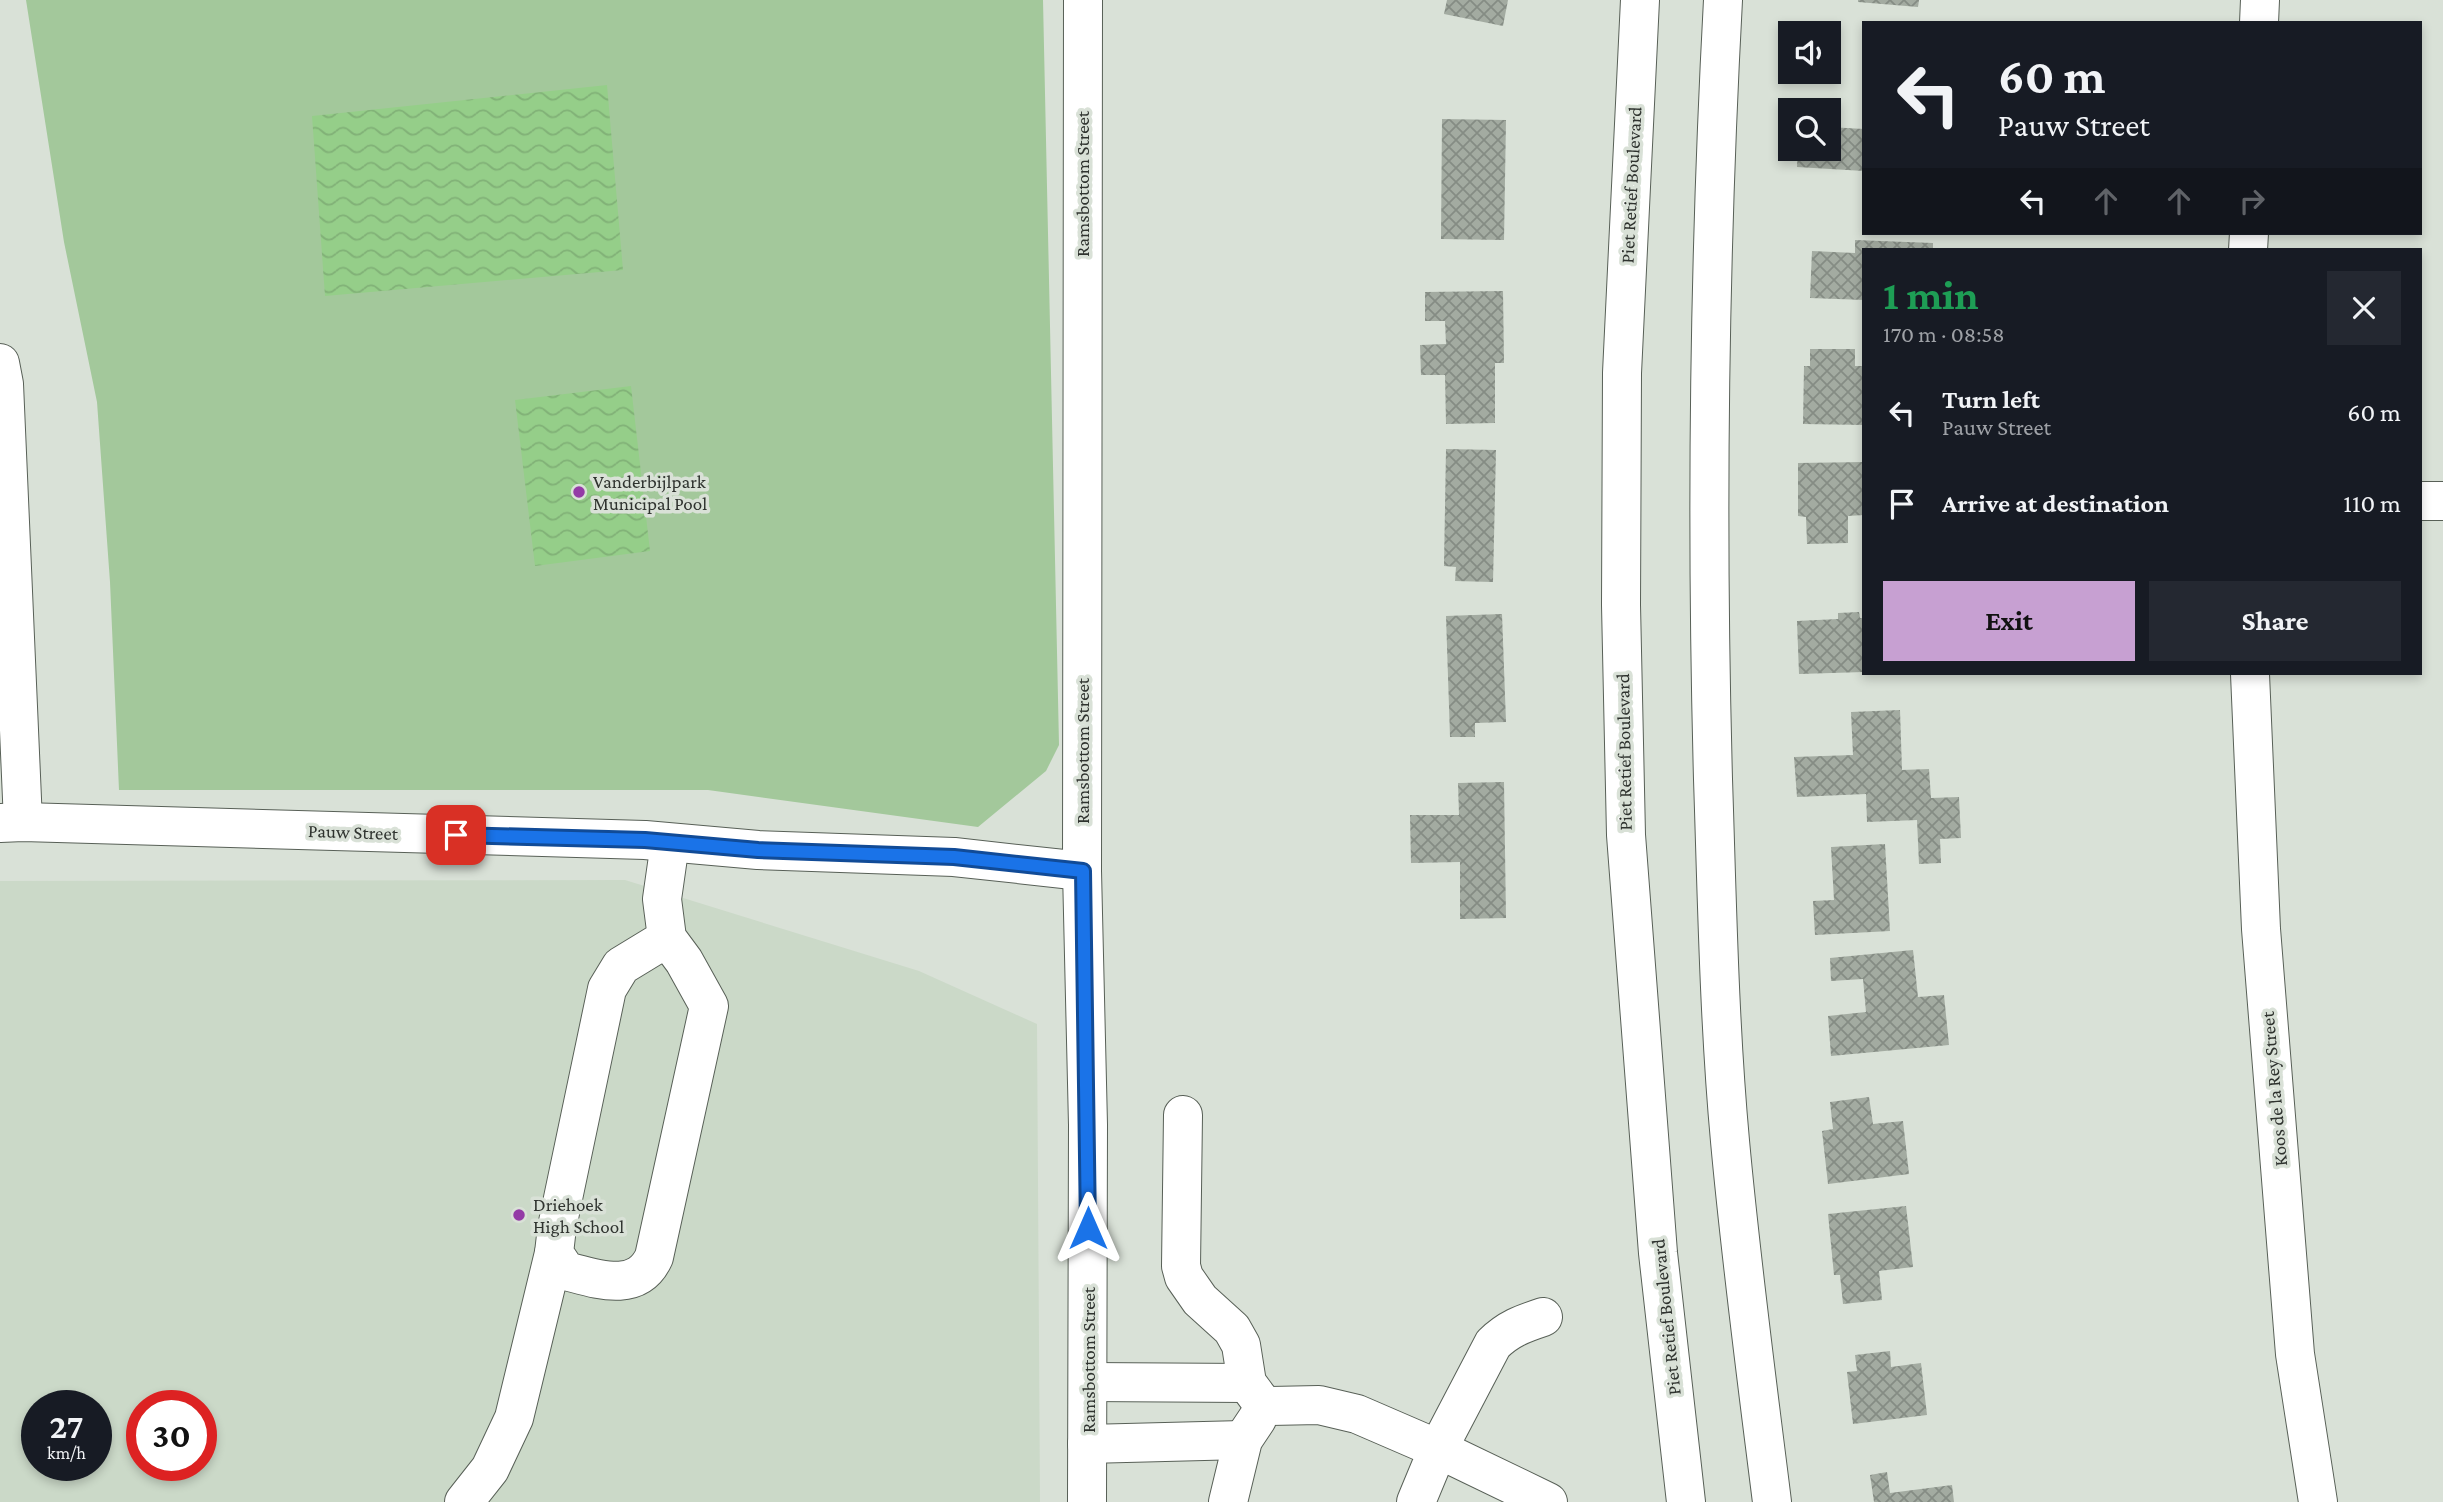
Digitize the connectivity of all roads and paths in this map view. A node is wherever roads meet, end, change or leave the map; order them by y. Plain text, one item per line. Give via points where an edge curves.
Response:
1 (1083, 0) edge
2 (1640, 0) edge
3 (1723, 0) edge
4 (2260, 0) edge
5 (2259, 21) edge
6 (0, 363) edge
7 (2422, 501) edge
8 (2443, 501) edge
9 (2250, 675) edge
10 (11, 823) edge
11 (670, 843) junction
12 (1083, 871) junction
13 (667, 938) junction
14 (1182, 1115) dead end
15 (554, 1253) junction
16 (1542, 1317) dead end
17 (1088, 1382) junction
18 (1256, 1395) junction
19 (1243, 1440) junction
20 (1087, 1444) junction
21 (1438, 1449) junction
22 (464, 1502) edge
23 (1087, 1502) edge
24 (1228, 1502) edge
25 (1416, 1502) edge
26 (1548, 1502) edge
27 (1686, 1502) edge
28 (1772, 1502) edge
29 (2318, 1502) edge

1 - 12 street, Ramsbottom Street
2 - 27 street, Piet Retief Boulevard via 1622,373 1626,835 1658,1253
3 - 28 street via 1708,415 1717,920 1730,1140
4 - 5 street
6 - 10 street
7 - 8 street
9 - 29 street, Koos de la Rey Street via 2261,929 2294,1340
10 - 11 street, Pauw Street
11 - 12 street, Pauw Street via 954,857
11 - 13 street via 662,899
12 - 17 street, Ramsbottom Street
13 - 15 street via 621,966 607,989
13 - 15 street via 709,1006 654,1257 648,1270 637,1278 607,1282 566,1271
14 - 18 street via 1181,1266 1200,1300 1232,1329
15 - 22 street via 514,1418 490,1469
16 - 21 street via 1504,1332 1493,1344
17 - 18 street
17 - 20 street, Ramsbottom Street
18 - 19 street
18 - 21 street via 1357,1414
19 - 20 street
19 - 24 street
20 - 23 street, Ramsbottom Street
21 - 25 street
21 - 26 street

